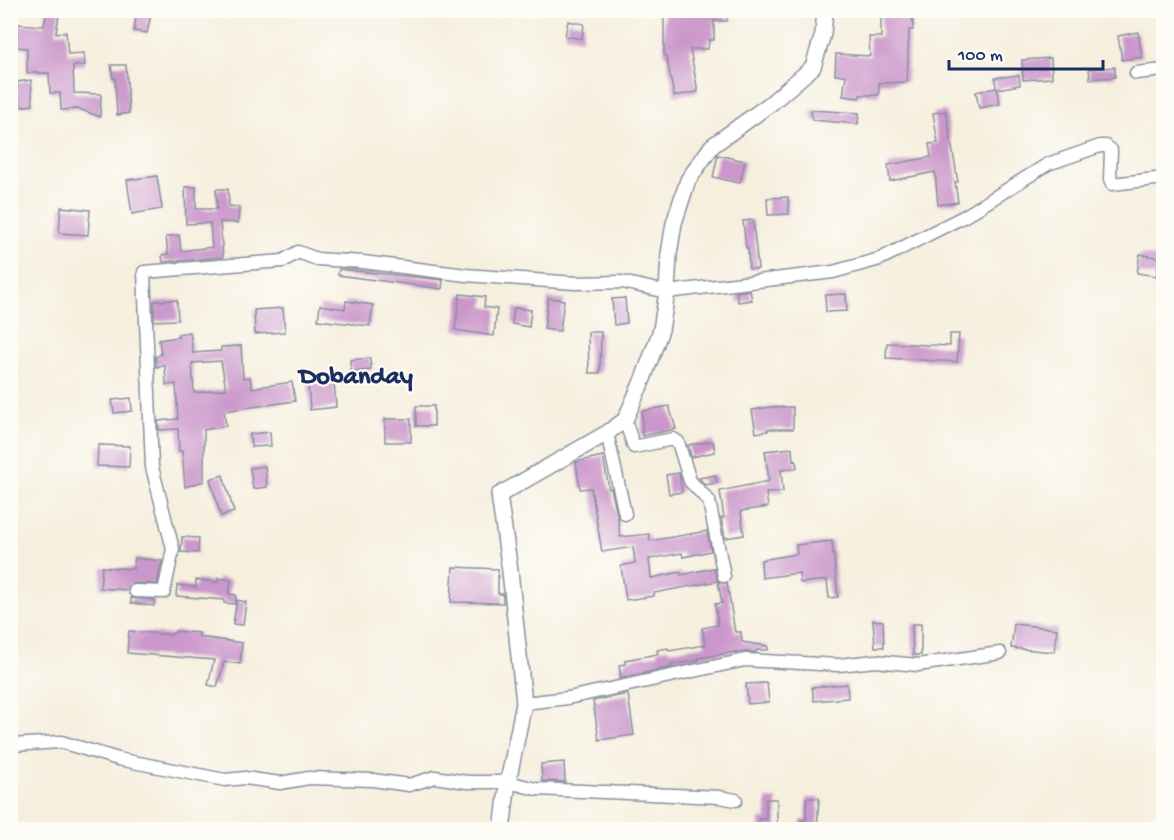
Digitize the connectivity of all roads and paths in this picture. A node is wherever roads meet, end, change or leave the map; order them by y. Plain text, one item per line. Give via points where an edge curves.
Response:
1 (825, 10) edge
2 (1164, 70) edge
3 (1136, 74) dead end
4 (1164, 178) edge
5 (667, 292) junction
6 (625, 420) junction
7 (607, 433) junction
8 (625, 514) dead end
9 (724, 576) dead end
10 (135, 591) dead end
11 (1000, 653) dead end
12 (524, 703) junction
13 (10, 745) edge
14 (508, 782) junction
15 (736, 800) dead end
16 (502, 830) edge

1 - 5 street via 813,67 771,104 712,146 688,180 674,223
2 - 3 street
4 - 5 street via 1112,184 1111,150 1100,146 1048,164 965,216 880,259 833,272
5 - 6 street via 661,330
5 - 10 street via 622,282 575,283 466,275 317,259 298,252 283,261 144,272 152,467 173,549 164,592
6 - 7 street
6 - 9 street via 634,447 674,439 678,442 690,481 709,501
7 - 8 street
7 - 12 street via 499,495
11 - 12 street via 918,665 745,660
12 - 14 street
13 - 14 street via 61,742 118,759 225,780 245,778 280,783 309,778 409,785 435,777
14 - 15 street via 536,789
14 - 16 street

